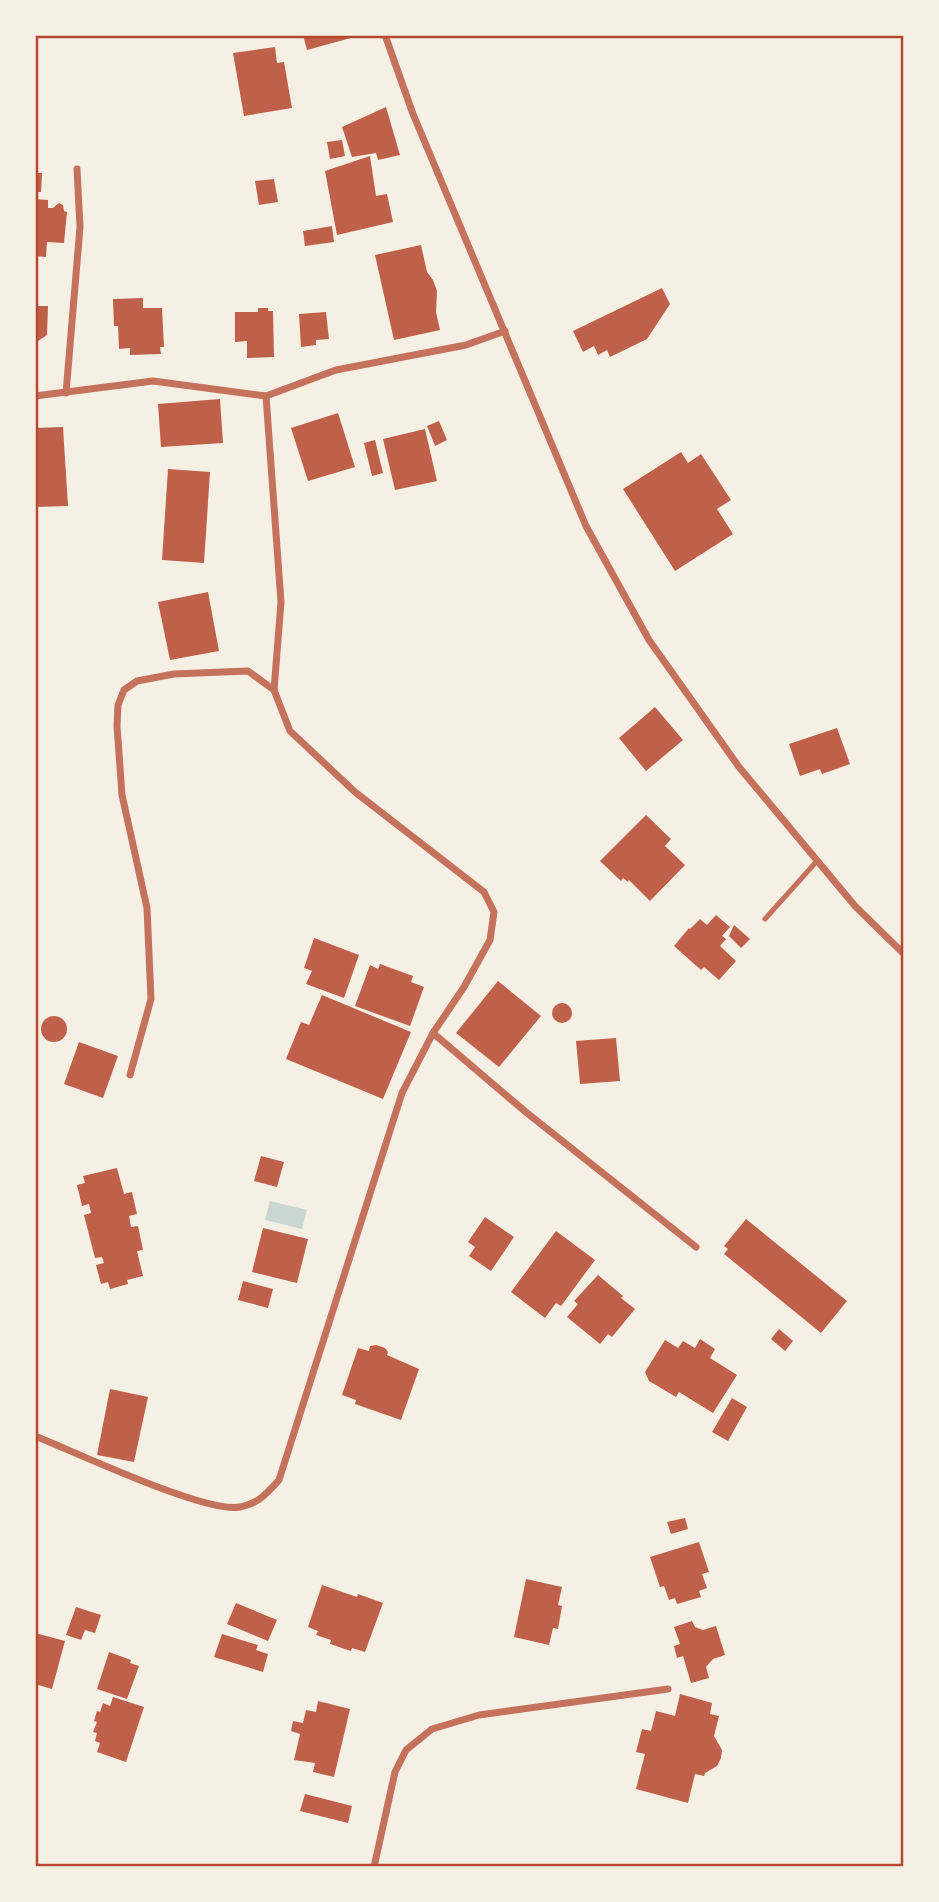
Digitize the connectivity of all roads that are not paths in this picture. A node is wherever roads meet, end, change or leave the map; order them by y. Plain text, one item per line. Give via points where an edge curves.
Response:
1 (385, 35) edge
2 (77, 169) dead end
3 (505, 331) junction
4 (66, 393) junction
5 (35, 396) edge
6 (266, 396) junction
7 (274, 690) junction
8 (817, 861) junction
9 (765, 919) dead end
10 (904, 954) edge
11 (433, 1033) junction
12 (130, 1075) dead end
13 (696, 1247) dead end
14 (35, 1436) edge
15 (668, 1689) dead end
16 (374, 1867) edge

1 - 3 street via 413,114
2 - 4 street via 80,227
3 - 6 street via 466,345 336,370
3 - 8 street via 586,526 649,640 738,767
4 - 5 street
4 - 6 street via 153,381
6 - 7 street via 281,602
7 - 11 street via 290,730 355,792 484,892 494,912 490,940
7 - 12 street via 248,671 174,674 137,681 124,690 118,705 122,794 147,908 151,999
8 - 9 lane
8 - 10 street
11 - 13 street
11 - 14 street via 402,1093 279,1480 261,1500 238,1508 212,1505
15 - 16 street via 479,1715 432,1728 406,1750 395,1772

